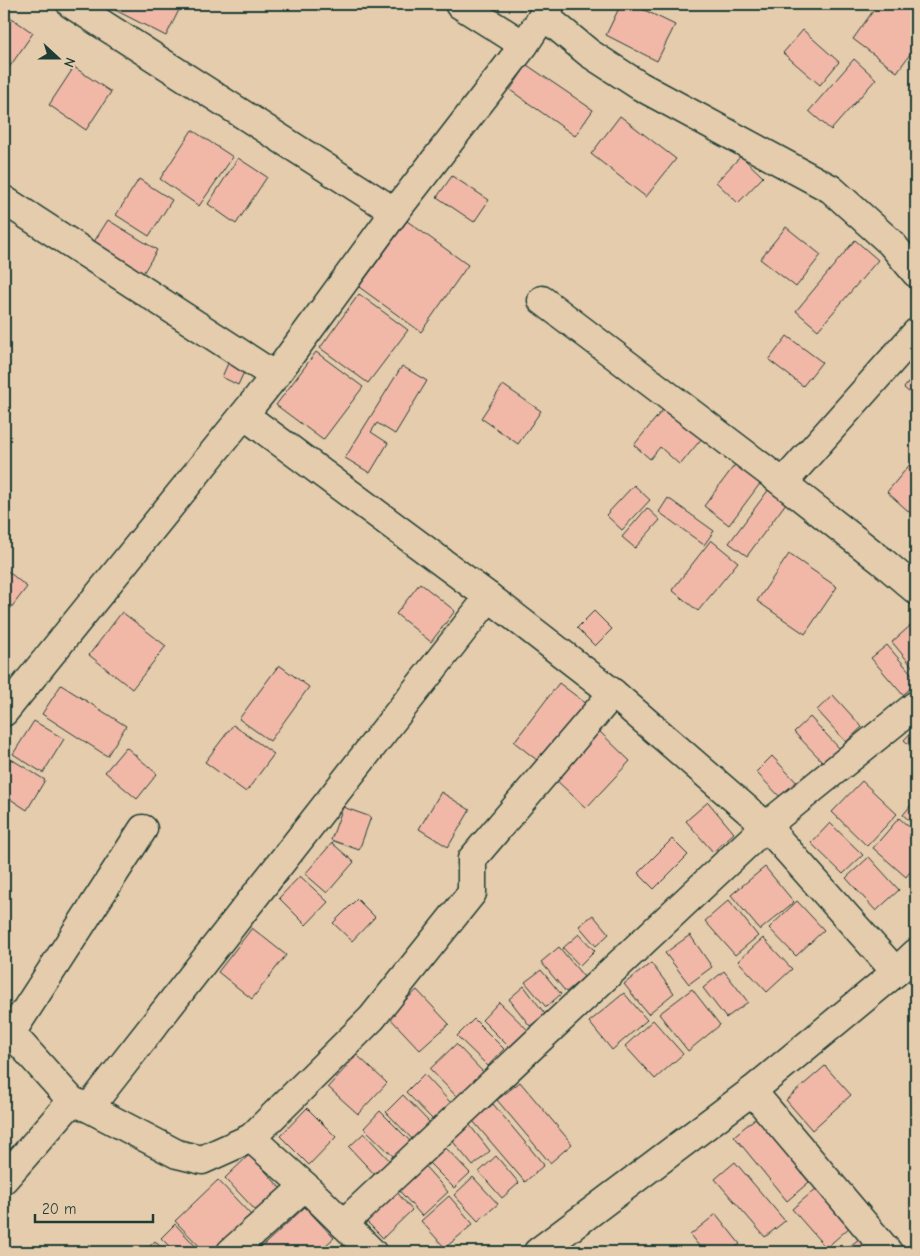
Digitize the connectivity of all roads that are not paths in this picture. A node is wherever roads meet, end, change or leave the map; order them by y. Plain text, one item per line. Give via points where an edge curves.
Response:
1 (71, 4) edge
2 (459, 4) edge
3 (547, 9) edge
4 (524, 45) junction
5 (4, 200) edge
6 (395, 212) junction
7 (916, 273) edge
8 (542, 300) dead end
9 (916, 333) edge
10 (275, 376) junction
11 (244, 415) junction
12 (783, 482) junction
13 (916, 590) edge
14 (489, 597) junction
15 (613, 693) junction
16 (916, 705) edge
17 (4, 712) edge
18 (766, 826) junction
19 (143, 829) dead end
20 (916, 953) edge
21 (896, 972) junction
22 (7, 1031) edge
23 (752, 1091) junction
24 (80, 1104) junction
25 (251, 1138) junction
26 (4, 1179) edge
27 (305, 1186) junction
28 (343, 1224) junction
29 (231, 1252) edge
30 (372, 1252) edge
31 (538, 1252) edge
32 (888, 1252) edge

1 - 6 street
2 - 4 street
3 - 4 street
3 - 7 street via 589,53 640,86 831,189 891,243
4 - 6 street
5 - 10 street
6 - 10 street
8 - 12 street
9 - 12 street
10 - 11 street
11 - 14 street
11 - 17 street
12 - 13 street
14 - 15 street
14 - 24 street
15 - 18 street
15 - 25 street via 472,859 472,893 372,1018
16 - 18 street
18 - 21 street
18 - 28 street
19 - 22 street
20 - 21 street
21 - 23 street
22 - 24 street
23 - 31 street
23 - 32 street
24 - 25 street via 177,1154 202,1160
24 - 26 street
25 - 27 street
27 - 28 street
27 - 29 street
28 - 30 street

